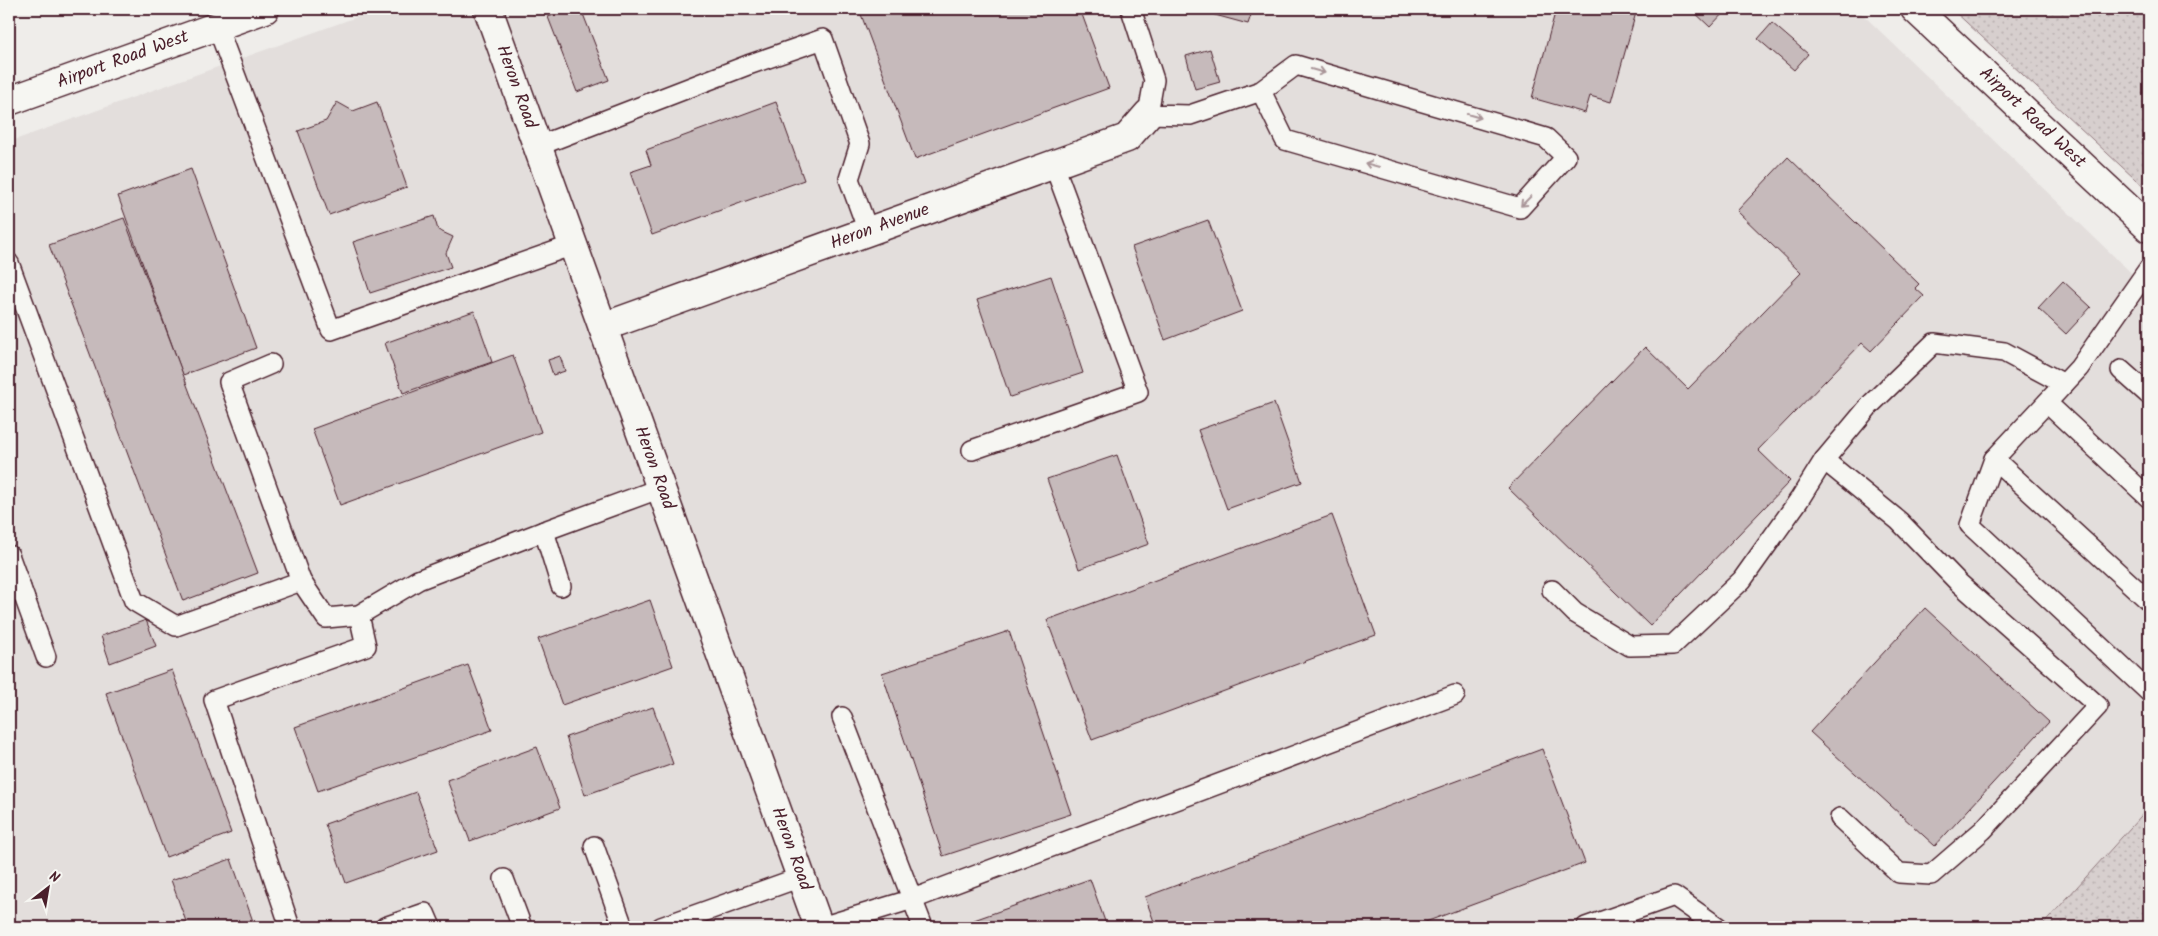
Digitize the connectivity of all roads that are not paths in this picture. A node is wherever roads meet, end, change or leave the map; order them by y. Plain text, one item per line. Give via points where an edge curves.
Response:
1 (265, 9) edge
2 (488, 9) edge
3 (1131, 9) edge
4 (1915, 9) edge
5 (217, 26) junction
6 (1261, 91) junction
7 (9, 102) edge
8 (1148, 114) junction
9 (538, 146) junction
10 (1054, 165) junction
11 (2149, 228) edge
12 (868, 231) junction
13 (573, 245) junction
14 (9, 263) edge
15 (2149, 268) edge
16 (603, 327) junction
17 (271, 364) dead end
18 (2121, 370) dead end
19 (2064, 384) junction
20 (2149, 395) edge
21 (2046, 403) junction
22 (972, 450) dead end
23 (1994, 459) junction
24 (1824, 460) junction
25 (661, 488) junction
26 (2147, 490) edge
27 (544, 530) junction
28 (9, 555) edge
29 (301, 581) junction
30 (561, 586) dead end
31 (15, 590) edge
32 (1552, 590) dead end
33 (2149, 601) edge
34 (359, 615) junction
35 (46, 657) dead end
36 (2149, 692) edge
37 (1455, 695) dead end
38 (842, 717) dead end
39 (1840, 818) dead end
40 (594, 846) dead end
41 (801, 877) junction
42 (504, 879) dead end
43 (913, 899) junction
44 (290, 927) edge
45 (385, 927) edge
46 (430, 927) edge
47 (522, 927) edge
48 (623, 927) edge
49 (661, 927) edge
50 (820, 927) edge
51 (923, 927) edge
52 (1586, 927) edge
53 (1718, 927) edge

1 - 5 street, Airport Road West
2 - 9 street, Heron Road
3 - 8 lane via 1154,80
4 - 11 street, Airport Road West
5 - 7 street, Airport Road West
5 - 13 lane via 330,330
6 -> 6 lane via 1296,65 1546,138 1566,156 1520,208 1285,140
6 - 8 lane via 1190,115
8 - 10 street, Heron Avenue via 1127,138
9 - 12 lane via 823,38 860,144 849,179
9 - 13 street, Heron Road
10 - 12 street, Heron Avenue
10 - 22 lane via 1138,392
12 - 16 street, Heron Avenue
13 - 16 street, Heron Road
14 - 29 lane via 134,601 176,626
15 - 19 lane via 2079,368
16 - 25 street, Heron Road
17 - 29 lane via 229,382
18 - 20 lane
19 - 21 lane
19 - 24 lane via 2004,352 1934,343 1870,405
21 - 23 lane
21 - 26 lane
23 - 33 lane
23 - 36 lane via 1970,526
24 - 32 lane via 1742,580 1673,645 1630,646 1575,613
24 - 39 lane via 1899,521 1959,583 2098,706 1983,830 1931,875 1899,873
25 - 27 lane
25 - 41 street, Heron Road
27 - 30 lane
27 - 34 lane via 418,580
28 - 31 lane
29 - 34 lane via 326,618
31 - 35 lane
34 - 44 lane via 366,646 214,700
37 - 43 lane
38 - 43 lane
40 - 48 lane
41 - 49 lane
41 - 50 street, Heron Road
42 - 47 lane
43 - 50 lane
43 - 51 lane
45 - 46 lane via 425,913
52 - 53 lane via 1674,896

